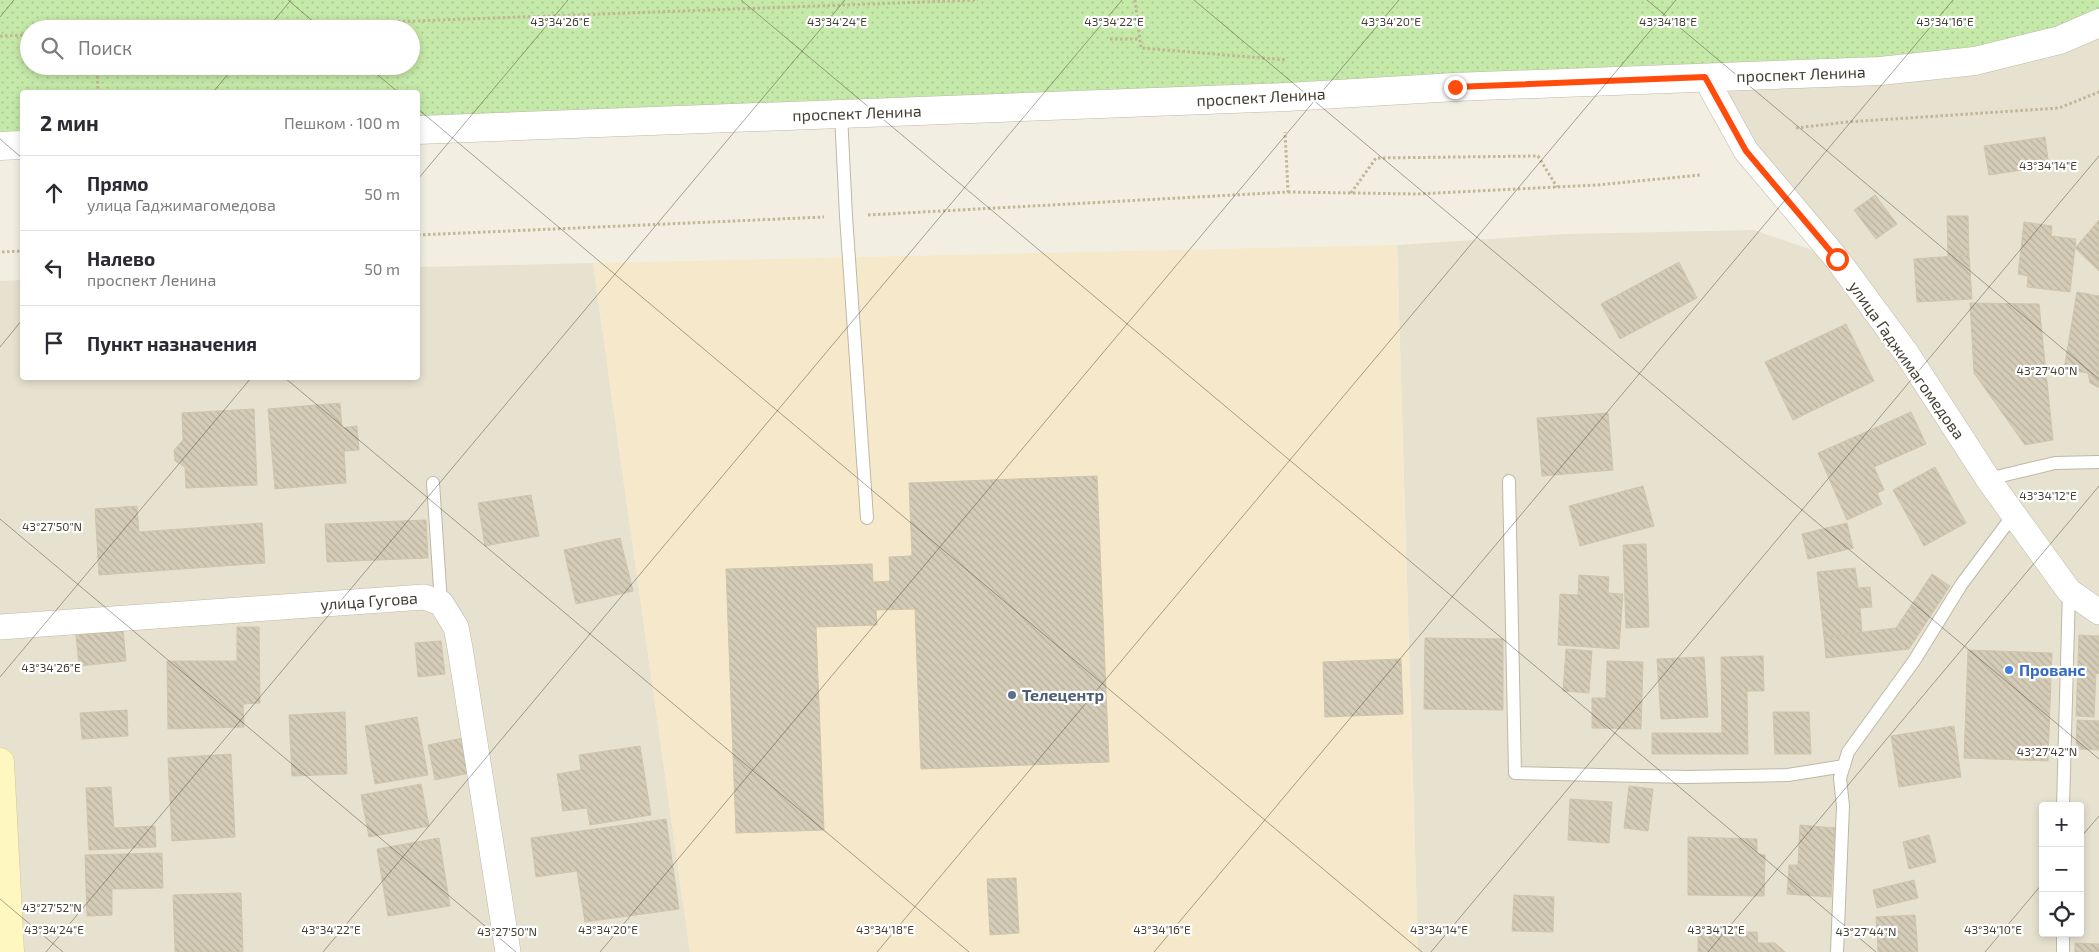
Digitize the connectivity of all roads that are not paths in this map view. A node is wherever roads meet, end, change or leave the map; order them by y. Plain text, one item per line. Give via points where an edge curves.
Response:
1 (2099, 23) edge
2 (1705, 77) junction
3 (840, 114) junction
4 (420, 130) edge
5 (20, 145) edge
6 (0, 146) edge
7 (2099, 462) edge
8 (1988, 479) junction
9 (1509, 481) dead end
10 (433, 483) dead end
11 (2014, 514) junction
12 (867, 518) dead end
13 (2069, 590) junction
14 (441, 603) junction
15 (2099, 612) edge
16 (0, 627) edge
17 (0, 762) edge
18 (1844, 766) junction
19 (2063, 802) edge
20 (2063, 937) edge
21 (10, 952) edge
22 (508, 952) edge
23 (1837, 952) edge
24 (2063, 952) edge

1 - 2 street, проспект Ленина via 2060,40 1975,61 1880,71
2 - 3 street, проспект Ленина
2 - 8 street, улица Гаджимагомедова via 1746,151 1837,259 1907,354
3 - 4 street, проспект Ленина
3 - 12 lane
5 - 6 street
7 - 8 lane via 2055,464
8 - 11 street, улица Гаджимагомедова
9 - 18 lane via 1515,773 1788,775
10 - 14 lane
11 - 13 street, улица Гаджимагомедова
11 - 18 lane via 1961,585 1914,661 1848,752
13 - 15 street, улица Гаджимагомедова
13 - 19 lane
14 - 16 street, улица Гугова via 424,597
14 - 22 street, улица Гугова via 456,627
17 - 21 main road
18 - 23 lane via 1840,778
20 - 24 lane

